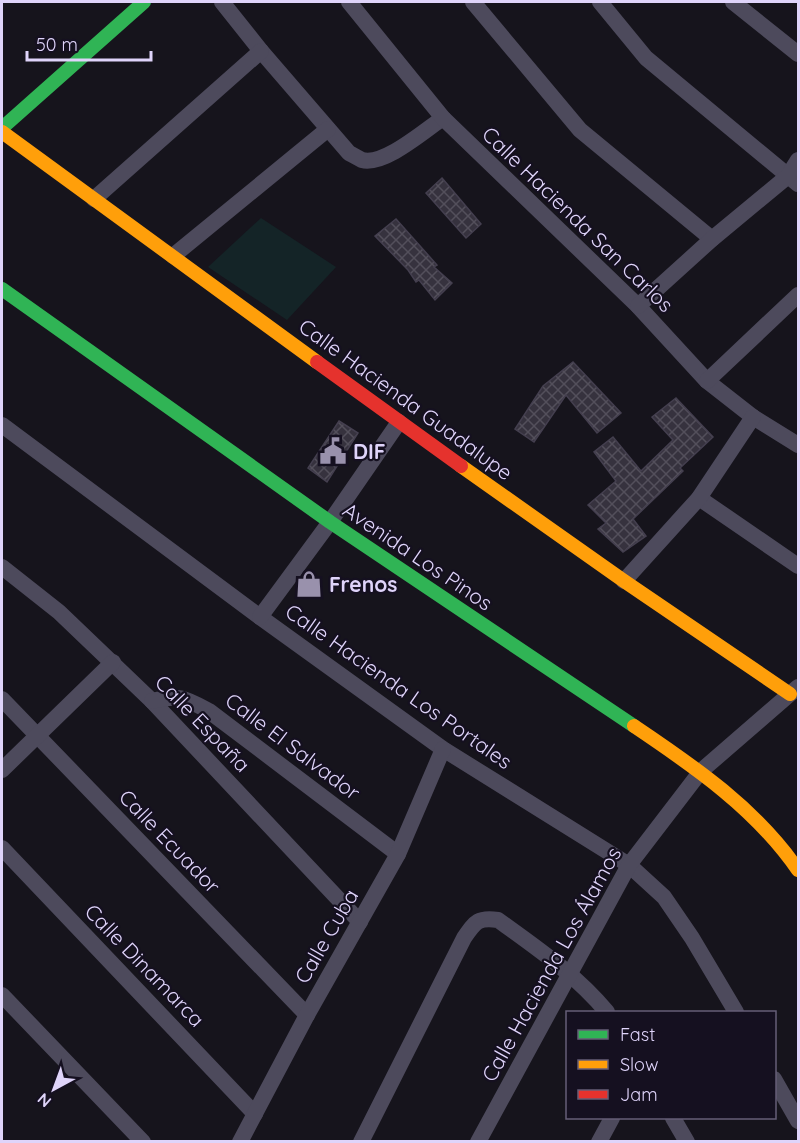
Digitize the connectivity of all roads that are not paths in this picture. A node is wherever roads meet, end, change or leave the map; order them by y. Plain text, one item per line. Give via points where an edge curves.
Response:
1 (144, 2) edge
2 (222, 2) edge
3 (349, 2) edge
4 (473, 2) edge
5 (600, 2) edge
6 (733, 2) edge
7 (261, 51) junction
8 (798, 54) edge
9 (442, 118) junction
10 (328, 129) junction
11 (2, 130) edge
12 (798, 160) edge
13 (793, 180) edge
14 (94, 199) junction
15 (712, 239) junction
16 (173, 256) junction
17 (2, 289) edge
18 (798, 295) edge
19 (638, 306) junction
20 (707, 381) junction
21 (753, 417) junction
22 (399, 422) junction
23 (2, 425) edge
24 (797, 441) edge
25 (699, 498) junction
26 (330, 522) junction
27 (798, 566) edge
28 (2, 567) edge
29 (624, 581) junction
30 (260, 617) junction
31 (113, 662) junction
32 (794, 691) edge
33 (2, 699) edge
34 (152, 701) junction
35 (37, 736) junction
36 (442, 749) junction
37 (2, 770) edge
38 (701, 771) junction
39 (2, 848) edge
40 (399, 854) junction
41 (629, 865) junction
42 (798, 870) edge
43 (360, 922) junction
44 (570, 973) junction
45 (2, 995) edge
46 (606, 1011) edge
47 (735, 1011) edge
48 (307, 1015) junction
49 (776, 1082) edge
50 (255, 1114) junction
51 (611, 1119) edge
52 (674, 1119) edge
53 (798, 1121) edge
54 (143, 1142) edge
55 (240, 1142) edge
56 (361, 1142) edge
57 (478, 1142) edge
58 (599, 1142) edge
59 (687, 1142) edge

1 - 11 street
2 - 7 street
3 - 9 street, Calle Hacienda San Carlos
4 - 15 street via 580,130
5 - 13 street via 646,58
6 - 8 street
7 - 10 street
7 - 14 street
9 - 10 street via 378,160 363,160 349,153
9 - 19 street, Calle Hacienda San Carlos
10 - 16 street
11 - 14 street, Calle Hacienda Guadalupe
12 - 13 street
13 - 15 street
14 - 16 street, Calle Hacienda Guadalupe
15 - 19 street
16 - 22 street, Calle Hacienda Guadalupe
17 - 26 street, Avenida Los Pinos
18 - 20 street
19 - 20 street, Calle Hacienda San Carlos
20 - 21 street, Calle Hacienda San Carlos
21 - 24 street, Calle Hacienda San Carlos
21 - 25 street
22 - 26 street
22 - 29 street, Calle Hacienda Guadalupe
23 - 30 street, Calle Hacienda Los Portales
25 - 27 street
25 - 29 street
26 - 30 street
26 - 38 street, Avenida Los Pinos
28 - 31 street, Calle España
29 - 32 street, Calle Hacienda Guadalupe
30 - 36 street, Calle Hacienda Los Portales
31 - 34 street, Calle España
31 - 35 street
32 - 38 street, Calle Hacienda Los Álamos
33 - 35 street, Calle Ecuador
34 - 40 street, Calle El Salvador via 171,696 188,699 209,711
34 - 43 street, Calle España
35 - 37 street
35 - 48 street, Calle Ecuador
36 - 40 street, Calle Cuba
36 - 41 street, Calle Hacienda Los Portales
38 - 41 street, Calle Hacienda Los Álamos
38 - 42 street, Avenida Los Pinos via 754,817
39 - 50 street, Calle Dinamarca
40 - 43 street, Calle Cuba
41 - 44 street, Calle Hacienda Los Álamos
41 - 47 street, Calle Hacienda Los Portales via 664,897
43 - 48 street, Calle Cuba
44 - 46 street
44 - 56 street via 498,920 485,918 475,922
44 - 57 street, Calle Hacienda Los Álamos
45 - 54 street
48 - 50 street, Calle Cuba
49 - 53 street
50 - 55 street, Calle Cuba
51 - 58 street
52 - 59 street

